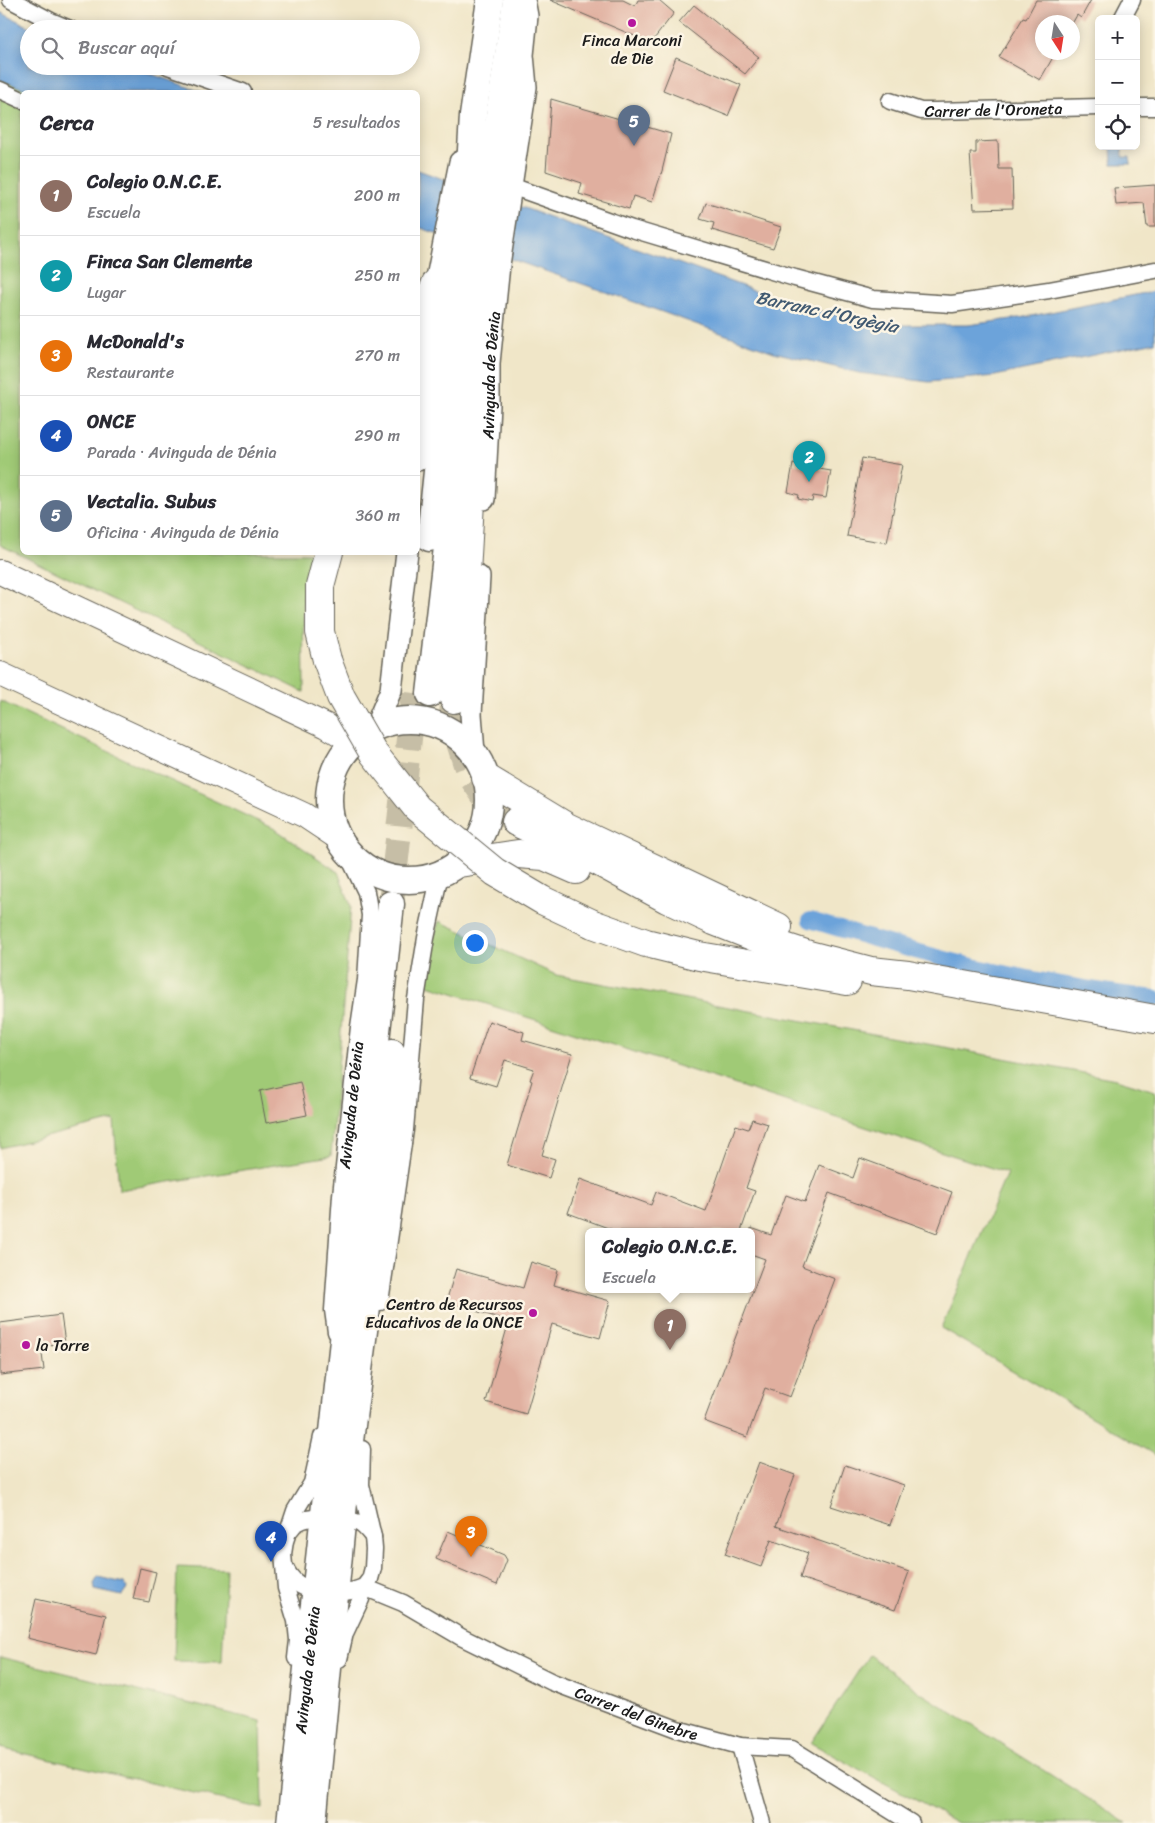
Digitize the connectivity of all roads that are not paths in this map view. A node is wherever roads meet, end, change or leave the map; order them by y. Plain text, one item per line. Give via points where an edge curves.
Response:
1 (11, 0) edge
2 (490, 0) edge
3 (516, 0) edge
4 (524, 0) edge
5 (1132, 0) edge
6 (1124, 15) edge
7 (49, 20) edge
8 (194, 75) edge
9 (0, 90) edge
10 (237, 90) edge
11 (20, 99) edge
12 (890, 101) dead end
13 (1095, 107) edge
14 (1140, 107) edge
15 (1155, 107) edge
16 (483, 174) junction
17 (471, 254) junction
18 (1155, 270) edge
19 (436, 282) junction
20 (420, 326) edge
21 (468, 360) joint
22 (420, 445) edge
23 (328, 555) edge
24 (407, 555) edge
25 (0, 572) edge
26 (0, 674) edge
27 (433, 695) joint
28 (375, 728) junction
29 (353, 742) junction
30 (474, 753) junction
31 (486, 778) junction
32 (516, 822) tunnel mouth
33 (342, 844) junction
34 (450, 868) junction
35 (399, 904) tunnel mouth
36 (907, 983) junction
37 (1155, 1019) edge
38 (1155, 1036) edge
39 (352, 1375) junction
40 (335, 1404) junction
41 (333, 1519) junction
42 (289, 1531) junction
43 (373, 1536) junction
44 (284, 1566) junction
45 (364, 1587) junction
46 (325, 1592) junction
47 (325, 1690) junction
48 (740, 1746) junction
49 (298, 1748) junction
50 (290, 1823) edge
51 (313, 1823) edge
52 (762, 1823) edge
53 (911, 1823) edge

1 - 7 street
2 - 16 main road, Avinguda de Dénia via 473,116
3 - 16 main road, Avinguda de Dénia
4 - 16 street, Avinguda de Dénia via 527,16 523,55 526,87
5 - 6 street
8 - 10 street
9 - 11 street
12 - 13 street, Carrer de l'Oroneta via 921,111
14 - 15 street
16 - 17 main road, Avinguda de Dénia
16 - 17 street, Avinguda de Dénia
16 - 18 street via 632,228 873,299 952,304
17 - 19 street
17 - 21 main road, Avinguda de Dénia
17 - 27 main road, Avinguda de Dénia
17 - 30 street, Avinguda de Dénia via 489,363 490,405 471,708
19 - 20 highway
19 - 22 street
21 - 27 highway via 473,448 465,591
23 - 36 highway, bridge via 320,586 320,632 341,697 374,754 417,808 494,872 593,924 646,943 700,956
24 - 28 street via 391,690
25 - 29 main road via 327,726
26 - 33 main road via 304,816
28 - 29 main road
28 - 30 main road via 394,721 416,720 438,725 458,737
29 - 33 main road via 334,770 328,804 331,821
30 - 31 main road
31 - 34 main road via 489,806 482,833 472,850
31 - 36 highway via 567,828 759,919
32 - 36 highway via 667,899 757,938
33 - 34 main road via 362,865 397,880 413,880
33 - 39 street, Avinguda de Dénia via 366,892 370,915 333,1310
34 - 36 highway via 518,854 544,856 688,925 755,951
34 - 39 street, Avinguda de Dénia via 426,938 416,999 405,1130 373,1348
35 - 39 main road, Avinguda de Dénia
36 - 37 highway
36 - 38 highway
39 - 40 main road, Avinguda de Dénia
39 - 41 main road, Avinguda de Dénia
39 - 43 street, Avinguda de Dénia via 364,1426 361,1485
40 - 41 main road, Avinguda de Dénia
40 - 42 street, Avinguda de Dénia via 320,1441 312,1482 295,1512
41 - 42 street via 303,1520 295,1523
41 - 43 street via 358,1523
41 - 46 main road, Avinguda de Dénia
42 - 44 street, Avinguda de Dénia via 283,1554
43 - 45 street, Avinguda de Dénia via 373,1568
44 - 46 street, Avinguda de Dénia via 292,1581
44 - 49 street, Avinguda de Dénia via 298,1640 289,1718
45 - 46 street, Avinguda de Dénia
45 - 47 street, Avinguda de Dénia via 345,1633 340,1658
45 - 48 street, Carrer del Ginebre via 403,1603 461,1637 552,1682 677,1729
46 - 47 main road, Avinguda de Dénia
46 - 49 main road, Avinguda de Dénia
47 - 51 main road, Avinguda de Dénia
48 - 52 street
48 - 53 street, Carrer del Ginebre via 792,1749
49 - 50 main road, Avinguda de Dénia

